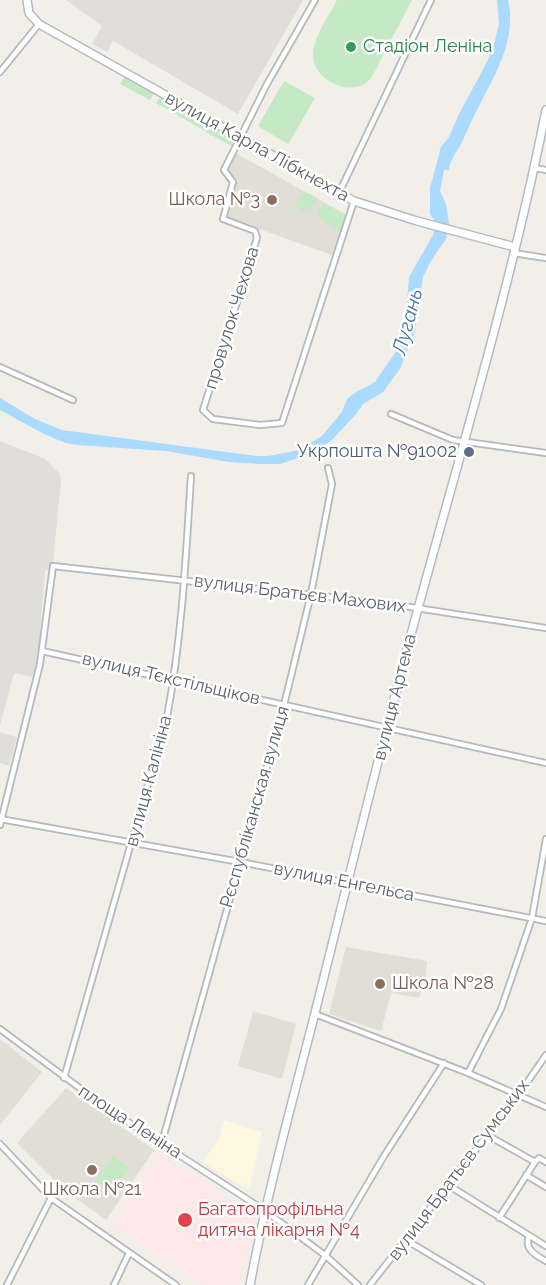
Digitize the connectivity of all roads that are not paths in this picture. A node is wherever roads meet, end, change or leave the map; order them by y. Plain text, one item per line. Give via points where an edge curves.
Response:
1 (27, 0) edge
2 (315, 0) edge
3 (431, 0) edge
4 (39, 24) junction
5 (0, 72) edge
6 (546, 110) edge
7 (240, 137) junction
8 (535, 168) junction
9 (546, 170) edge
10 (339, 193) junction
11 (354, 201) junction
12 (514, 250) junction
13 (546, 258) edge
14 (0, 367) edge
15 (73, 400) dead end
16 (391, 414) dead end
17 (464, 441) junction
18 (546, 453) edge
19 (328, 468) dead end
20 (191, 476) dead end
21 (184, 580) junction
22 (311, 594) junction
23 (418, 608) junction
24 (546, 628) edge
25 (42, 651) junction
26 (174, 680) junction
27 (284, 705) junction
28 (387, 729) junction
29 (546, 763) edge
30 (0, 821) edge
31 (546, 839) edge
32 (132, 844) junction
33 (240, 862) junction
34 (346, 884) junction
35 (532, 918) junction
36 (546, 921) edge
37 (315, 1014) junction
38 (0, 1029) edge
39 (546, 1055) edge
40 (444, 1064) junction
41 (468, 1073) junction
42 (64, 1078) junction
43 (518, 1095) junction
44 (546, 1107) edge
45 (487, 1135) junction
46 (162, 1142) junction
47 (0, 1145) edge
48 (535, 1162) junction
49 (546, 1162) edge
50 (526, 1175) junction
51 (448, 1185) junction
52 (546, 1186) edge
53 (51, 1198) junction
54 (264, 1210) junction
55 (499, 1218) junction
56 (529, 1236) junction
57 (406, 1240) junction
58 (546, 1246) edge
59 (129, 1253) junction
60 (326, 1256) junction
61 (546, 1261) edge
62 (7, 1285) edge
63 (114, 1285) edge
64 (176, 1285) edge
65 (250, 1285) edge
66 (308, 1285) edge
67 (358, 1285) edge
68 (370, 1285) edge
69 (481, 1285) edge

1 - 4 street via 29,13
2 - 7 street
3 - 10 street
4 - 5 street
4 - 7 street, вулиця Карла Лібкнехта
6 - 8 street, вулиця Артема
7 - 10 street, вулиця Карла Лібкнехта
7 - 11 street, провулок Чехова via 224,170 233,182 223,219 255,231 257,238 203,410 213,419 260,425 282,423
8 - 9 street
8 - 12 street, вулиця Артема
10 - 11 street, вулиця Карла Лібкнехта
11 - 12 street, вулиця Карла Лібкнехта
12 - 13 street
12 - 17 street, вулиця Артема
14 - 15 street
16 - 17 street
17 - 18 street
17 - 23 street, вулиця Артема
19 - 22 street, Рєспубліканская вулиця via 332,484
20 - 21 street, вулиця Калініна
21 - 22 street, вулиця Братьєв Махових
21 - 25 street, вулиця Братьєв Махових via 52,566
21 - 26 street, вулиця Калініна
22 - 23 street, вулиця Братьєв Махових
22 - 27 street, Рєспубліканская вулиця
23 - 24 street, вулиця Братьєв Махових
23 - 28 street, вулиця Артема
25 - 26 street, вулиця Тєкстільщіков
25 - 30 street
26 - 27 street, вулиця Тєкстільщіков
26 - 32 street, вулиця Калініна
27 - 28 street, вулиця Тєкстільщіков
27 - 33 street, Рєспубліканская вулиця
28 - 29 street, вулиця Тєкстільщіков
28 - 34 street, вулиця Артема
30 - 32 street, вулиця Енгельса
31 - 35 street
32 - 33 street, вулиця Енгельса
32 - 42 street, вулиця Калініна
33 - 34 street, вулиця Енгельса
33 - 46 street, Рєспубліканская вулиця
34 - 35 street, вулиця Енгельса
34 - 37 street, вулиця Артема
35 - 36 street, вулиця Енгельса
35 - 41 street via 501,1009
37 - 40 street
37 - 54 street, вулиця Артема
38 - 42 street, площа Леніна
39 - 43 street, вулиця Братьєв Сумських
40 - 41 street
40 - 60 street
41 - 43 street
42 - 46 street, площа Леніна
43 - 44 street
43 - 45 street, вулиця Братьєв Сумських
45 - 48 street
45 - 51 street, вулиця Братьєв Сумських
46 - 54 street, площа Леніна
47 - 53 street
48 - 49 street via 539,1158
48 - 50 street
50 - 52 street
50 - 55 street
51 - 55 street
51 - 57 street, вулиця Братьєв Сумських
53 - 59 street
53 - 62 street
54 - 60 street, площа Леніна
54 - 65 street, вулиця Артема
55 - 56 street
56 - 58 street
56 - 61 street via 528,1248
57 - 68 street, вулиця Братьєв Сумських
57 - 69 street
59 - 63 street
59 - 64 street
60 - 66 street
60 - 67 street, площа Леніна

